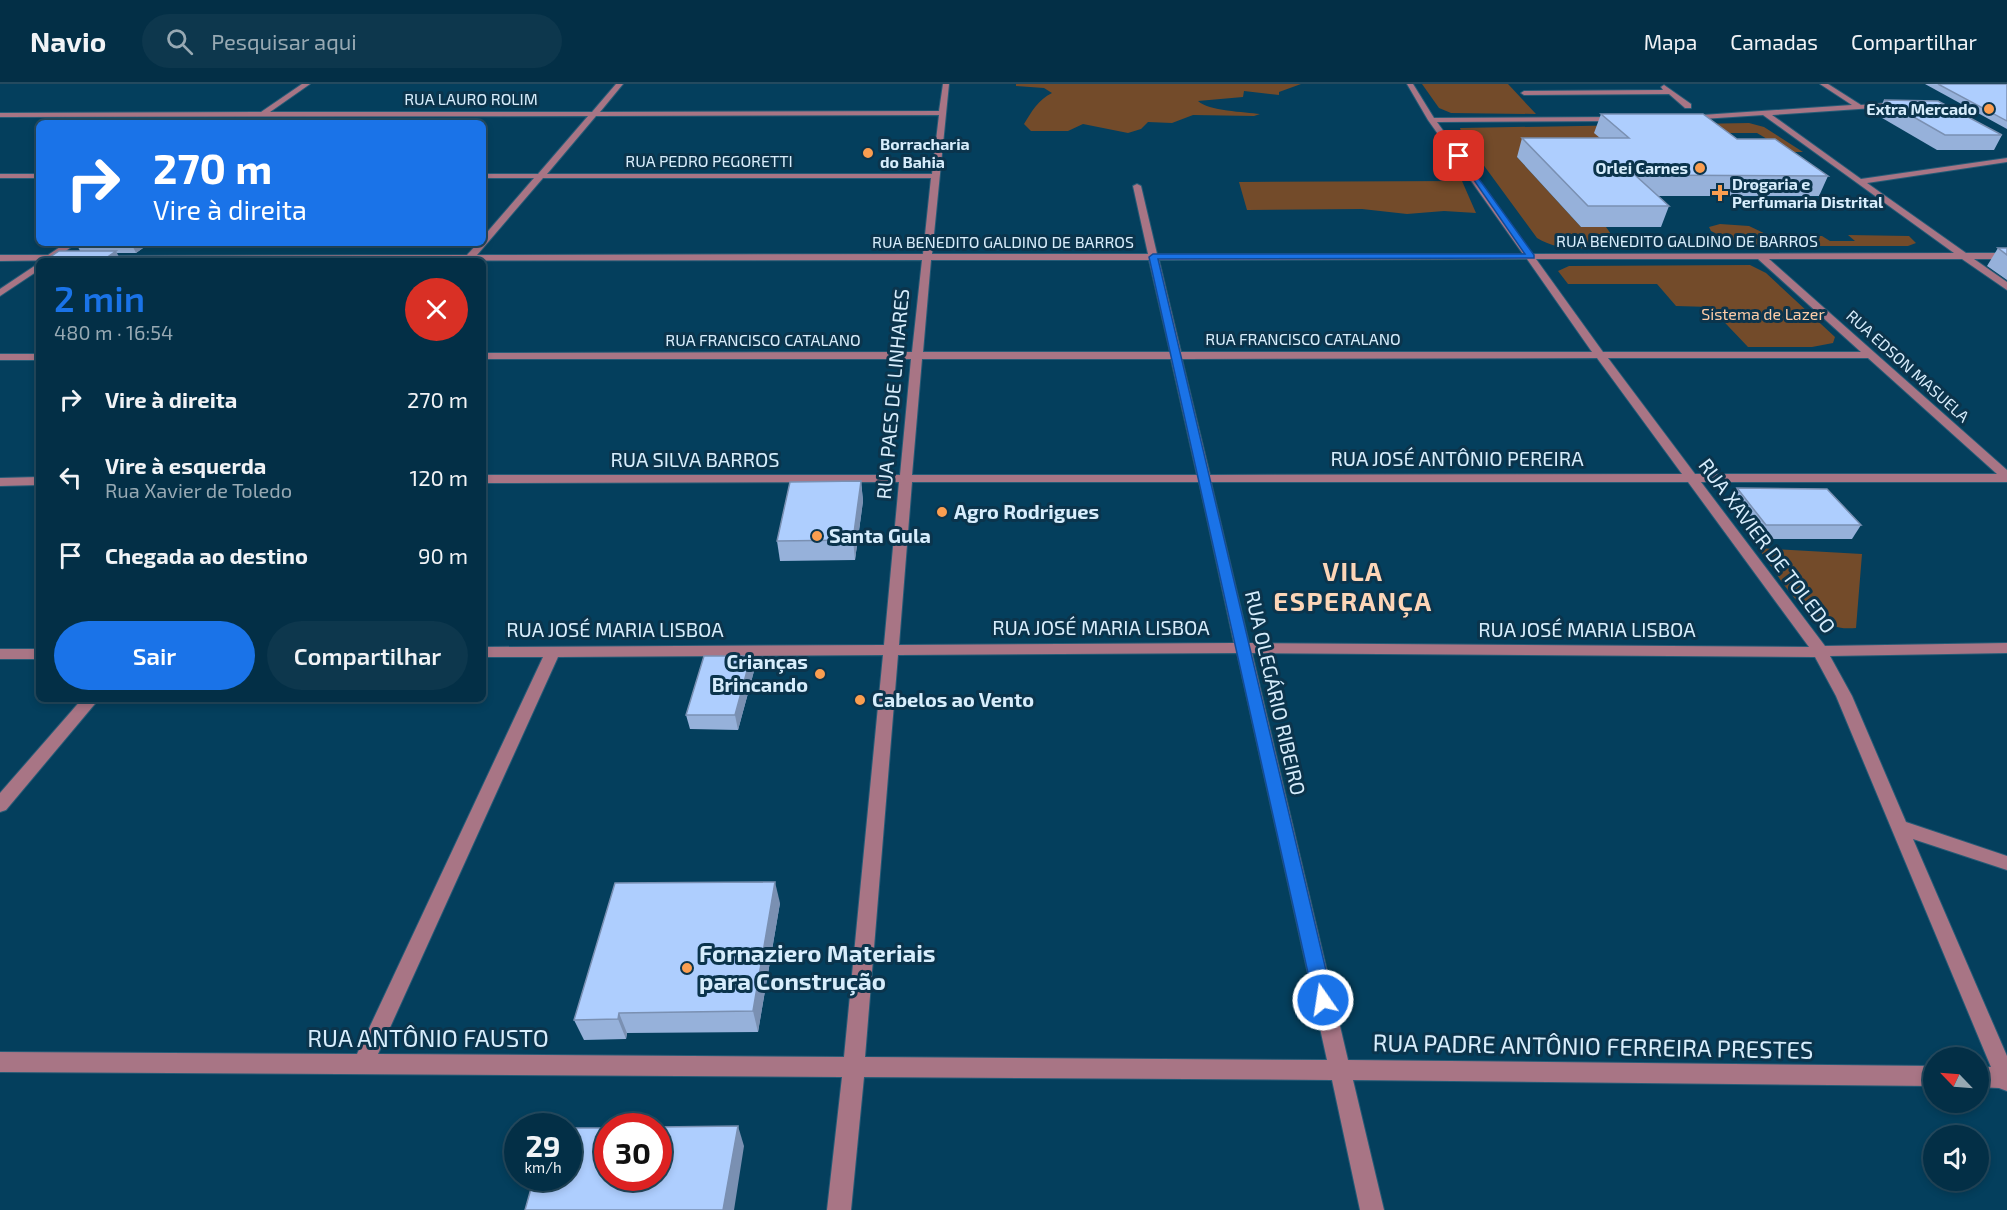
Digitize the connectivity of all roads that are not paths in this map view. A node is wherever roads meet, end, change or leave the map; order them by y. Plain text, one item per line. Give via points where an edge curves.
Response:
1 (307, 84) edge
2 (620, 84) edge
3 (946, 84) edge
4 (1410, 84) edge
5 (1660, 84) edge
6 (1823, 84) edge
7 (1671, 92) junction
8 (1524, 93) dead end
9 (1913, 103) edge
10 (1688, 106) dead end
11 (1858, 106) junction
12 (596, 112) junction
13 (264, 113) junction
14 (942, 113) junction
15 (1766, 114) junction
16 (0, 115) edge
17 (1672, 118) edge
18 (1624, 119) edge
19 (254, 120) edge
20 (1432, 120) junction
21 (2007, 163) edge
22 (0, 176) edge
23 (36, 176) edge
24 (486, 176) edge
25 (542, 176) junction
26 (935, 176) junction
27 (1861, 181) junction
28 (1137, 186) dead end
29 (486, 240) edge
30 (68, 246) edge
31 (480, 246) edge
32 (1531, 256) junction
33 (1760, 256) junction
34 (1964, 256) junction
35 (2007, 256) edge
36 (927, 257) junction
37 (1153, 257) junction
38 (0, 258) edge
39 (50, 258) edge
40 (470, 258) edge
41 (36, 259) edge
42 (486, 259) edge
43 (36, 268) edge
44 (2007, 288) edge
45 (0, 293) edge
46 (1600, 355) junction
47 (1870, 355) junction
48 (486, 356) edge
49 (1176, 356) junction
50 (0, 357) edge
51 (36, 357) edge
52 (918, 357) junction
53 (2007, 477) edge
54 (1690, 478) junction
55 (906, 479) junction
56 (1204, 479) junction
57 (486, 480) edge
58 (36, 481) edge
59 (0, 482) edge
60 (1243, 648) junction
61 (2007, 648) edge
62 (890, 651) junction
63 (1820, 651) junction
64 (486, 652) edge
65 (553, 652) junction
66 (0, 654) edge
67 (36, 654) edge
68 (88, 702) edge
69 (0, 805) edge
70 (1900, 826) junction
71 (2007, 863) edge
72 (0, 1062) edge
73 (363, 1064) junction
74 (855, 1068) junction
75 (1340, 1070) junction
76 (1923, 1076) edge
77 (1989, 1078) edge
78 (2006, 1079) edge
79 (839, 1210) edge
80 (1372, 1210) edge

1 - 13 street
2 - 12 street
3 - 14 street, RUA PAES DE LINHARES
4 - 20 street, RUA XAVIER DE TOLEDO
5 - 7 street
6 - 11 street
7 - 8 street
7 - 10 street
9 - 11 street
11 - 15 street
12 - 13 street, RUA LAURO ROLIM
12 - 14 street, RUA LAURO ROLIM
12 - 25 street
13 - 16 street, RUA LAURO ROLIM
13 - 19 street
14 - 26 street, RUA PAES DE LINHARES
15 - 17 street
15 - 27 street
18 - 20 street
20 - 32 street, RUA XAVIER DE TOLEDO
21 - 27 street
22 - 23 street
24 - 25 street, RUA PEDRO PEGORETTI
25 - 26 street, RUA PEDRO PEGORETTI
25 - 29 street
26 - 36 street, RUA PAES DE LINHARES
27 - 34 street
28 - 37 street, RUA OLEGÁRIO RIBEIRO
30 - 39 street
31 - 40 street
32 - 33 street, RUA BENEDITO GALDINO DE BARROS
32 - 37 street, RUA BENEDITO GALDINO DE BARROS
32 - 46 street, RUA XAVIER DE TOLEDO
33 - 34 street, RUA BENEDITO GALDINO DE BARROS
33 - 47 street, RUA EDSON MASUELA
34 - 35 street, RUA BENEDITO GALDINO DE BARROS
34 - 44 street
36 - 37 street, RUA BENEDITO GALDINO DE BARROS
36 - 42 street, RUA BENEDITO GALDINO DE BARROS
36 - 52 street, RUA PAES DE LINHARES
37 - 49 street, RUA OLEGÁRIO RIBEIRO
38 - 41 street, RUA BENEDITO GALDINO DE BARROS
43 - 45 street
46 - 47 street, RUA FRANCISCO CATALANO
46 - 49 street, RUA FRANCISCO CATALANO
46 - 54 street, RUA XAVIER DE TOLEDO
47 - 53 street, RUA EDSON MASUELA
48 - 52 street, RUA FRANCISCO CATALANO
49 - 52 street, RUA FRANCISCO CATALANO
49 - 56 street, RUA OLEGÁRIO RIBEIRO
50 - 51 street
52 - 55 street, RUA PAES DE LINHARES
53 - 54 street, RUA JOSÉ ANTÔNIO PEREIRA
54 - 56 street, RUA JOSÉ ANTÔNIO PEREIRA
54 - 63 street, RUA XAVIER DE TOLEDO
55 - 56 street, RUA JOSÉ ANTÔNIO PEREIRA
55 - 57 street, RUA SILVA BARROS
55 - 62 street, RUA PAES DE LINHARES
56 - 60 street, RUA OLEGÁRIO RIBEIRO
58 - 59 street
60 - 62 street, RUA JOSÉ MARIA LISBOA
60 - 63 street, RUA JOSÉ MARIA LISBOA
60 - 75 street, RUA OLEGÁRIO RIBEIRO
61 - 63 street, RUA JOSÉ MARIA LISBOA
62 - 65 street, RUA JOSÉ MARIA LISBOA
62 - 74 street, RUA PAES DE LINHARES
63 - 70 street, RUA XAVIER DE TOLEDO via 1844,696
64 - 65 street, RUA JOSÉ MARIA LISBOA
65 - 73 street
66 - 67 street
68 - 69 street
70 - 71 street
70 - 78 street, RUA XAVIER DE TOLEDO
72 - 73 street, RUA ANTÔNIO FAUSTO
73 - 74 street, RUA ANTÔNIO FAUSTO
74 - 75 street, RUA PADRE ANTÔNIO FERREIRA PRESTES
74 - 79 street, RUA PAES DE LINHARES
75 - 76 street, RUA PADRE ANTÔNIO FERREIRA PRESTES
75 - 80 street, RUA OLEGÁRIO RIBEIRO
77 - 78 street

